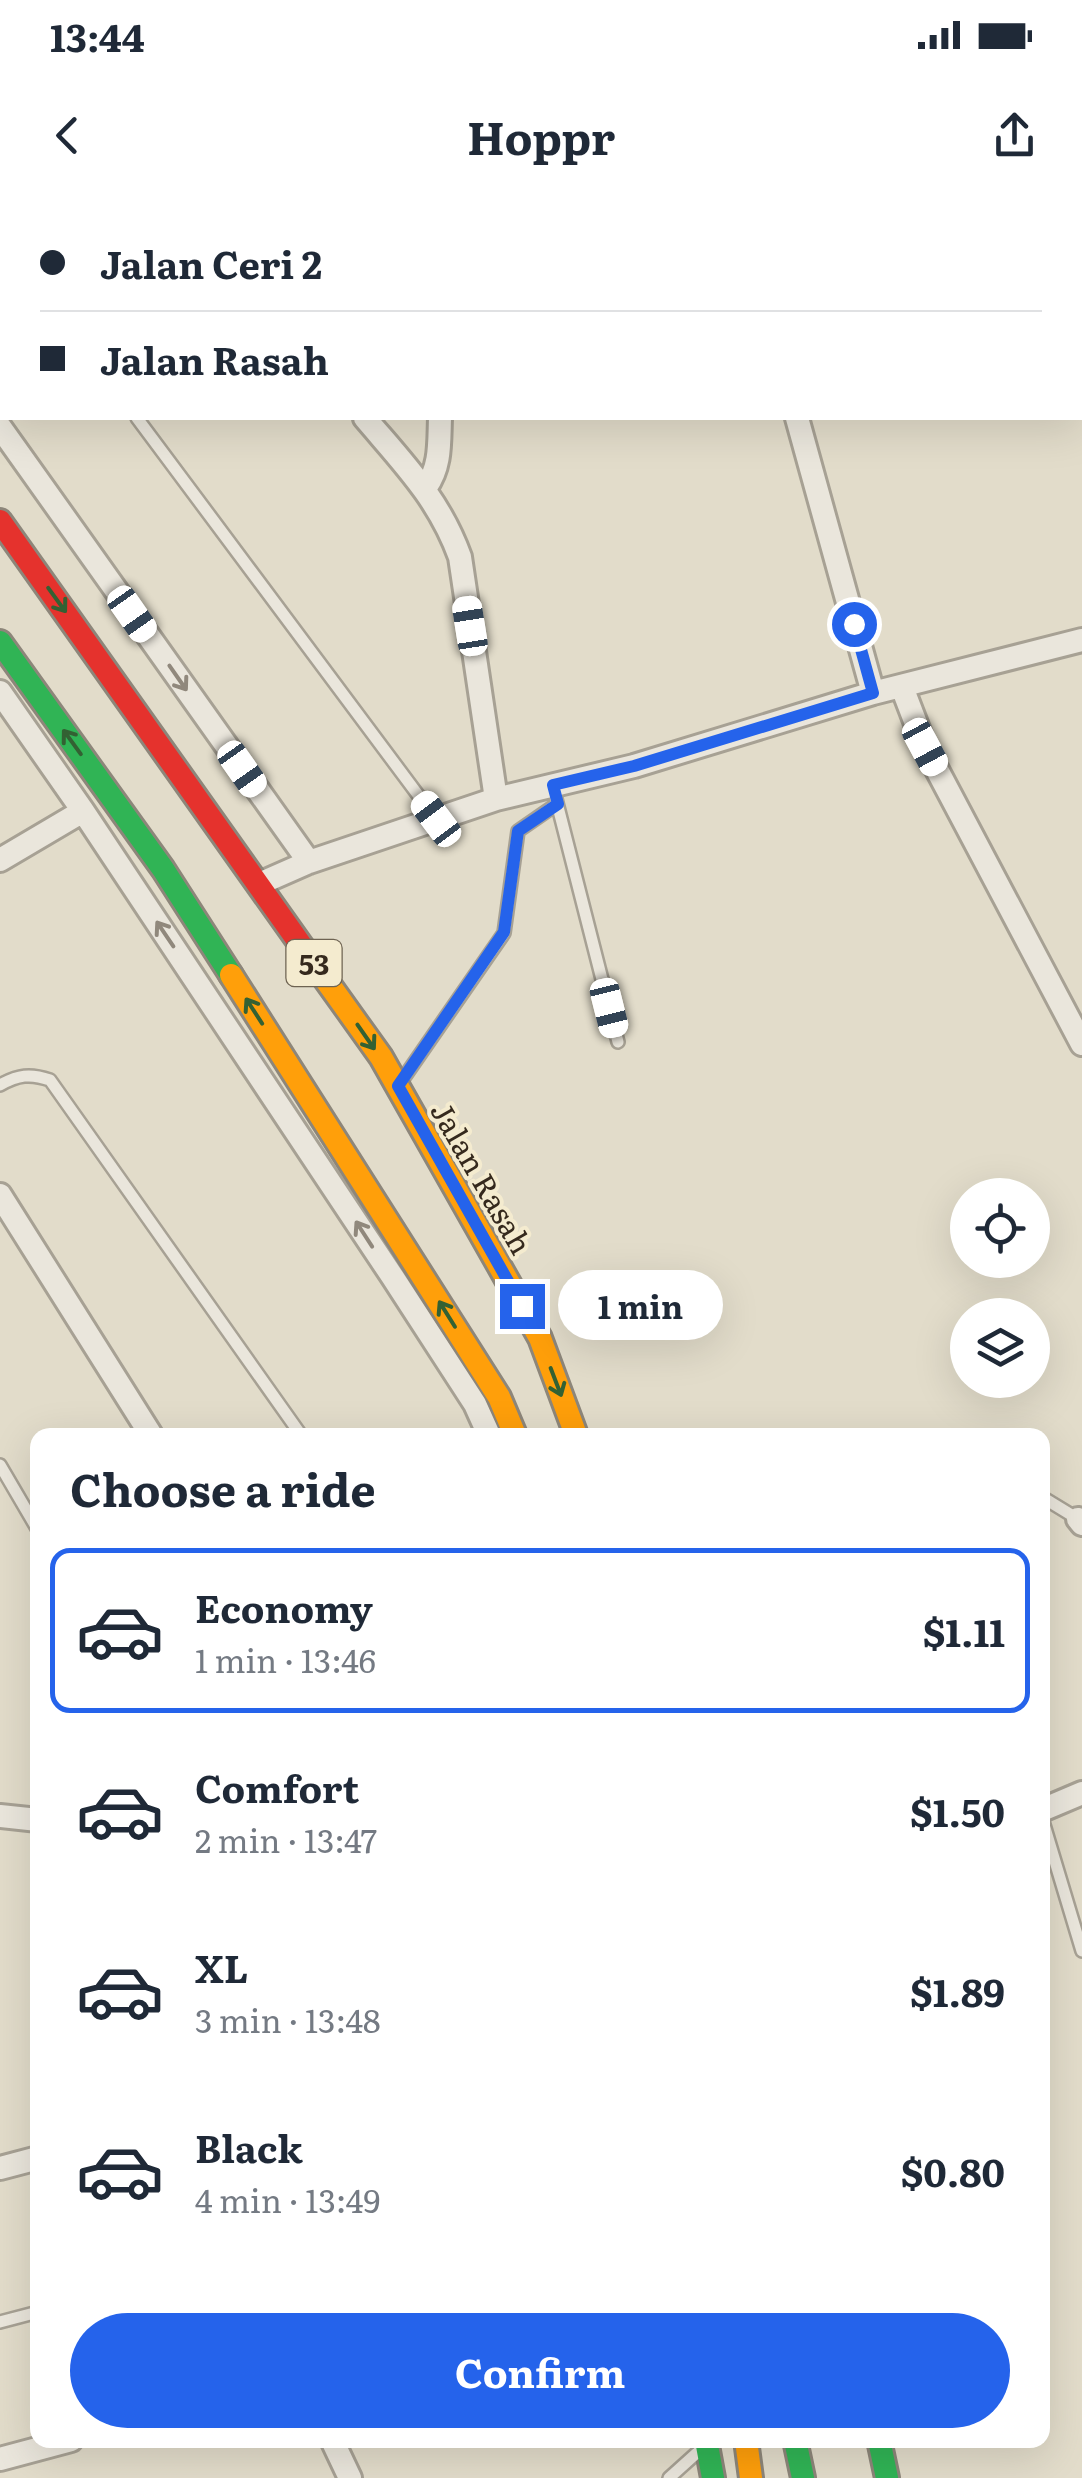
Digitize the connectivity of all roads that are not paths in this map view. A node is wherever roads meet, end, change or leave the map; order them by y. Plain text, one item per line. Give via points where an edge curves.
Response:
1 (138, 420) edge
2 (367, 420) edge
3 (440, 420) edge
4 (798, 420) edge
5 (0, 427) edge
6 (426, 488) junction
7 (0, 521) edge
8 (1082, 640) edge
9 (0, 642) edge
10 (902, 687) junction
11 (0, 692) edge
12 (873, 693) junction
13 (555, 794) junction
14 (496, 799) junction
15 (83, 811) junction
16 (436, 819) junction
17 (0, 860) edge
18 (308, 862) junction
19 (259, 884) junction
20 (618, 1042) dead end
21 (1082, 1044) edge
22 (0, 1085) edge
23 (398, 1086) junction
24 (0, 1195) edge
25 (147, 1428) edge
26 (296, 1428) edge
27 (486, 1428) edge
28 (510, 1428) edge
29 (573, 1428) edge
30 (0, 1465) edge
31 (1050, 1502) edge
32 (30, 1516) edge
33 (1080, 1522) edge
34 (1082, 1793) edge
35 (1050, 1807) edge
36 (0, 1816) edge
37 (30, 1819) edge
38 (1050, 1845) edge
39 (1082, 1952) edge
40 (30, 2160) edge
41 (0, 2168) edge
42 (30, 2314) edge
43 (0, 2322) edge
44 (39, 2448) edge
45 (336, 2448) edge
46 (700, 2448) edge
47 (707, 2448) edge
48 (747, 2448) edge
49 (797, 2448) edge
50 (881, 2448) edge
51 (0, 2458) edge
52 (350, 2478) edge
53 (669, 2478) edge
54 (713, 2478) edge
55 (751, 2478) edge
56 (803, 2478) edge
57 (887, 2478) edge

1 - 16 lane
2 - 6 street
3 - 6 street via 438,460
4 - 12 street
5 -> 18 street
6 - 14 street via 460,557
7 -> 19 highway, Jalan Rasah / 53
8 - 10 street
28 -> 9 highway, 53 via 499,1397 163,869
10 - 12 street
10 - 21 street via 925,747
11 - 15 street
12 - 13 street
13 - 14 street
13 - 20 lane
13 - 23 lane via 518,831 504,932
14 - 16 street
15 - 17 street
27 -> 15 street
16 - 18 street
18 - 19 street
19 -> 23 highway, Jalan Rasah / 53
22 - 26 lane via 33,1074 50,1080
23 -> 29 highway, Jalan Rasah / 53 via 540,1338
24 - 25 street
30 - 32 lane
31 - 33 lane
34 - 35 street
36 - 37 street
38 - 39 lane
40 - 41 street
42 - 43 lane
44 - 51 street
45 - 52 street
46 - 53 lane
47 - 54 highway
48 - 55 highway
49 - 56 highway
50 - 57 highway

